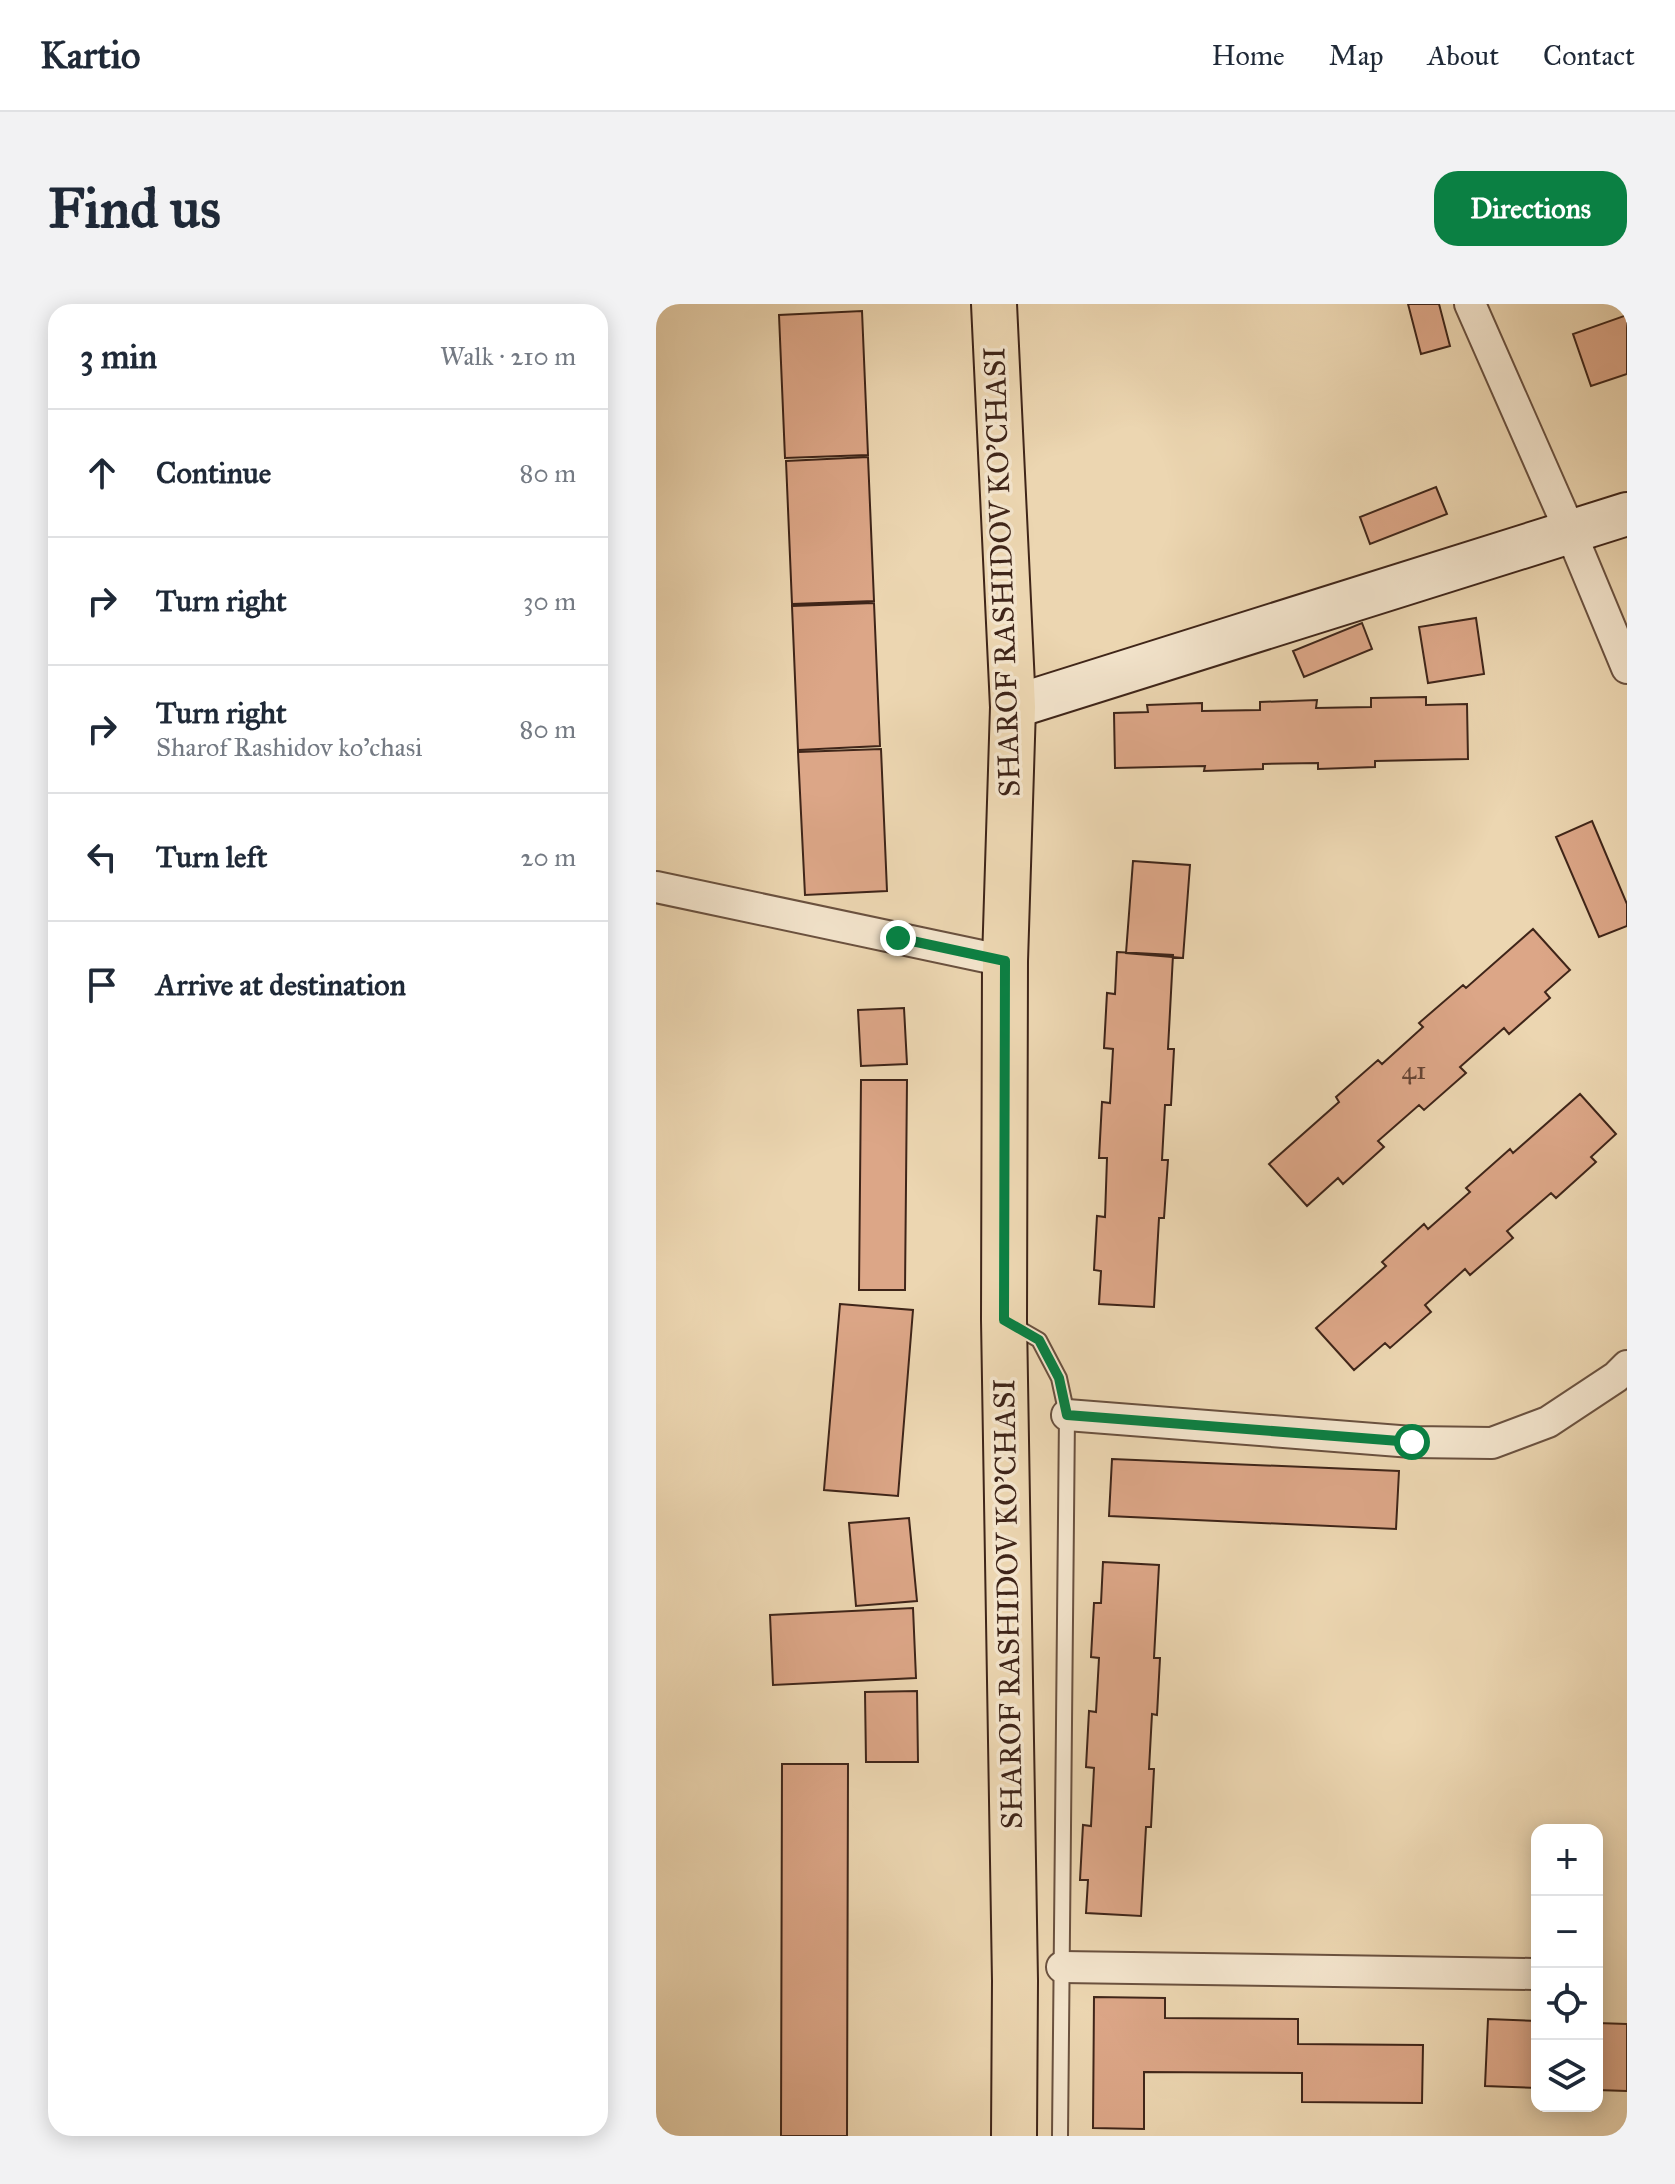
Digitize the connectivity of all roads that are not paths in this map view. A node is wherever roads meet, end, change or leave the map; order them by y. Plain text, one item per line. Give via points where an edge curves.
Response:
1 (994, 304) edge
2 (1470, 304) edge
3 (1627, 514) edge
4 (1570, 531) junction
5 (1627, 668) edge
6 (1013, 707) junction
7 (656, 887) edge
8 (1005, 961) junction
9 (1004, 1320) junction
10 (1627, 1366) edge
11 (1067, 1415) junction
12 (1062, 1967) junction
13 (1531, 1974) edge
14 (1014, 2136) edge
15 (1060, 2136) edge

1 - 6 main road, SHAROF RASHIDOV KO'CHASI
2 - 4 street
3 - 4 street
4 - 5 street
4 - 6 street
6 - 8 main road, SHAROF RASHIDOV KO'CHASI
7 - 8 street
8 - 9 main road, SHAROF RASHIDOV KO'CHASI
9 - 11 lane via 1039,1340 1059,1378
9 - 14 main road, SHAROF RASHIDOV KO'CHASI
10 - 11 street via 1548,1422 1492,1443 1412,1442
11 - 12 lane
12 - 13 street
12 - 15 lane

